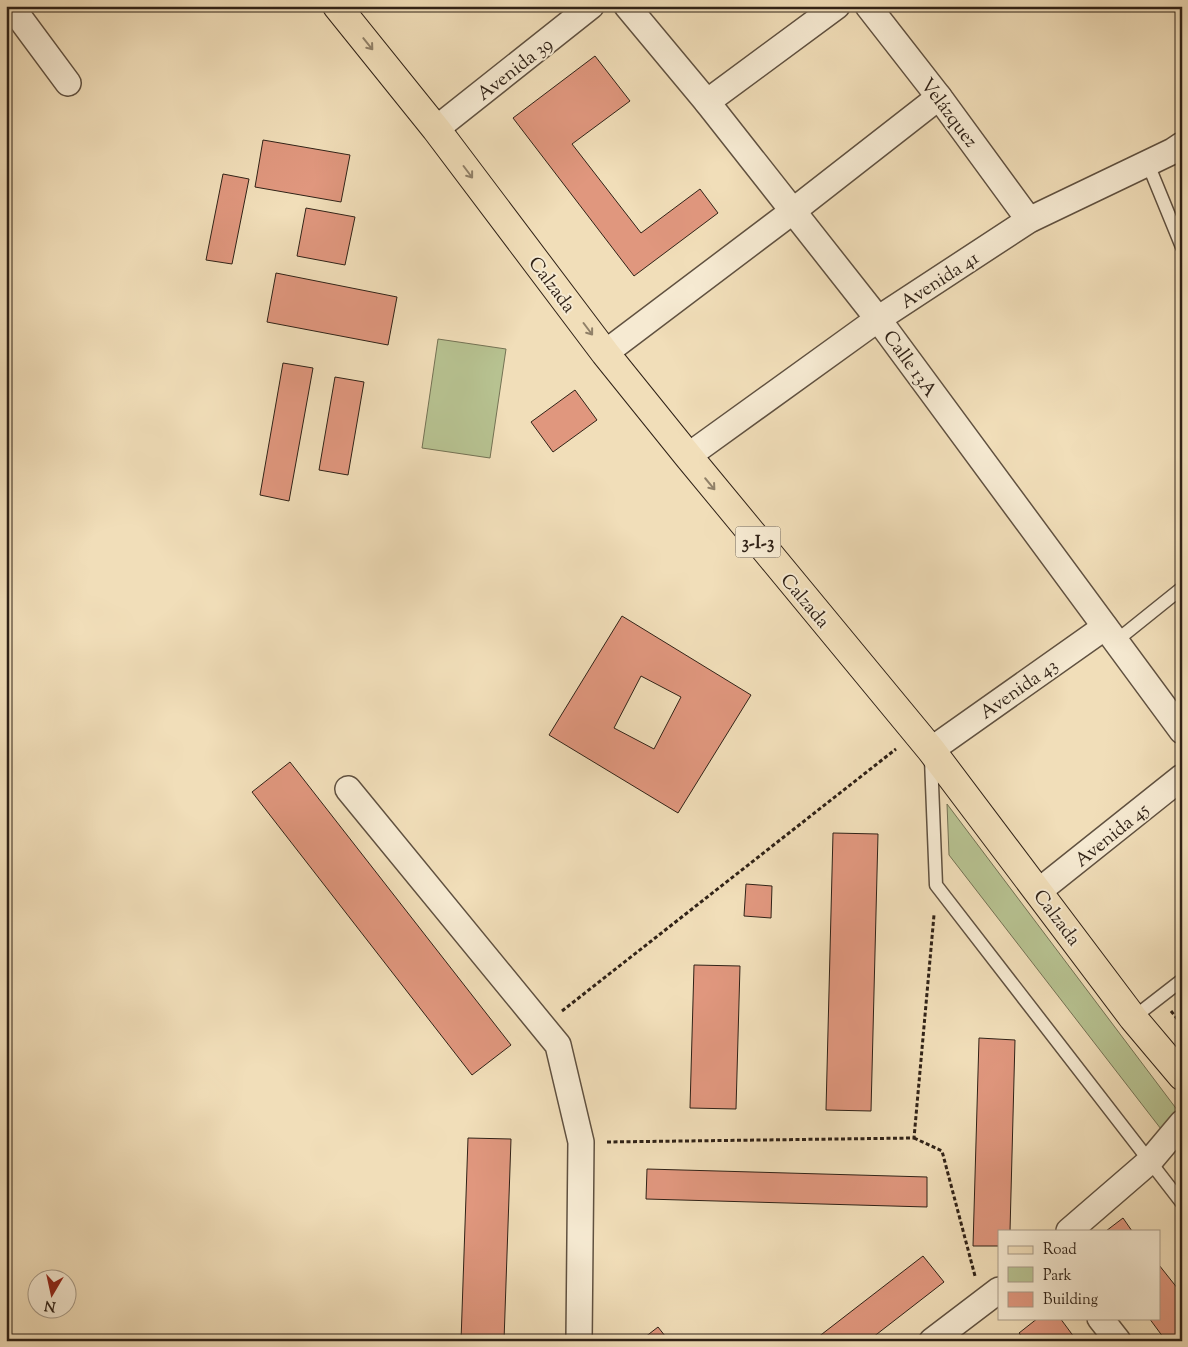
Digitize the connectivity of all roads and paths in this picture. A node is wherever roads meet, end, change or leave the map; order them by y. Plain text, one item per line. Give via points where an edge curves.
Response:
1 (11, 6) edge
2 (337, 6) edge
3 (591, 6) edge
4 (627, 6) edge
5 (837, 6) edge
6 (868, 6) edge
7 (68, 83) dead end
8 (939, 97) junction
9 (707, 102) junction
10 (436, 129) junction
11 (1182, 145) edge
12 (1148, 164) junction
13 (793, 211) junction
14 (1029, 220) junction
15 (1182, 247) edge
16 (878, 319) junction
17 (605, 353) junction
18 (688, 456) junction
19 (1182, 588) edge
20 (1111, 634) junction
21 (1182, 731) edge
22 (924, 742) junction
23 (1182, 777) edge
24 (348, 789) dead end
25 (936, 885) junction
26 (1040, 891) junction
27 (1182, 980) edge
28 (1133, 1018) junction
29 (542, 1026) junction
30 (1182, 1076) edge
31 (1182, 1123) edge
32 (914, 1138) junction
33 (581, 1142) junction
34 (1150, 1161) junction
35 (1182, 1202) edge
36 (1070, 1230) edge
37 (991, 1297) edge
38 (1102, 1320) edge
39 (948, 1336) edge
40 (579, 1341) edge
41 (1118, 1341) edge

1 - 7 street
2 -> 10 main road, Calzada / 3-I-3
3 - 10 street, Avenida 39
4 - 9 street, Calle 13A
5 - 9 street
6 - 8 street, Velázquez
8 - 13 street
8 - 14 street, Velázquez
9 - 13 street, Calle 13A
10 -> 17 main road, Calzada / 3-I-3
11 - 12 street, Avenida 41
12 - 14 street, Avenida 41
12 - 15 lane
13 - 16 street, Calle 13A
13 - 17 street
14 - 16 street, Avenida 41
16 - 18 street, Avenida 41
16 - 20 street, Calle 13A
17 - 18 main road, Calzada / 3-I-3
18 -> 22 main road, Calzada / 3-I-3
19 - 20 lane
20 - 21 street, Calle 13A
20 - 22 street, Avenida 43
22 - 25 lane
22 - 26 main road, Calzada / 3-I-3
22 - 29 path
23 - 26 street, Avenida 45
24 - 29 street
25 - 32 path
25 - 34 lane
26 - 28 main road, Calzada / 3-I-3
27 - 28 lane
28 - 30 main road, Calzada / 3-I-3
29 - 33 street via 558,1045
31 - 34 street
32 - 33 path
32 - 37 path via 942,1151
33 - 40 street
34 - 35 lane
34 - 36 street
37 - 39 street
38 - 41 street

